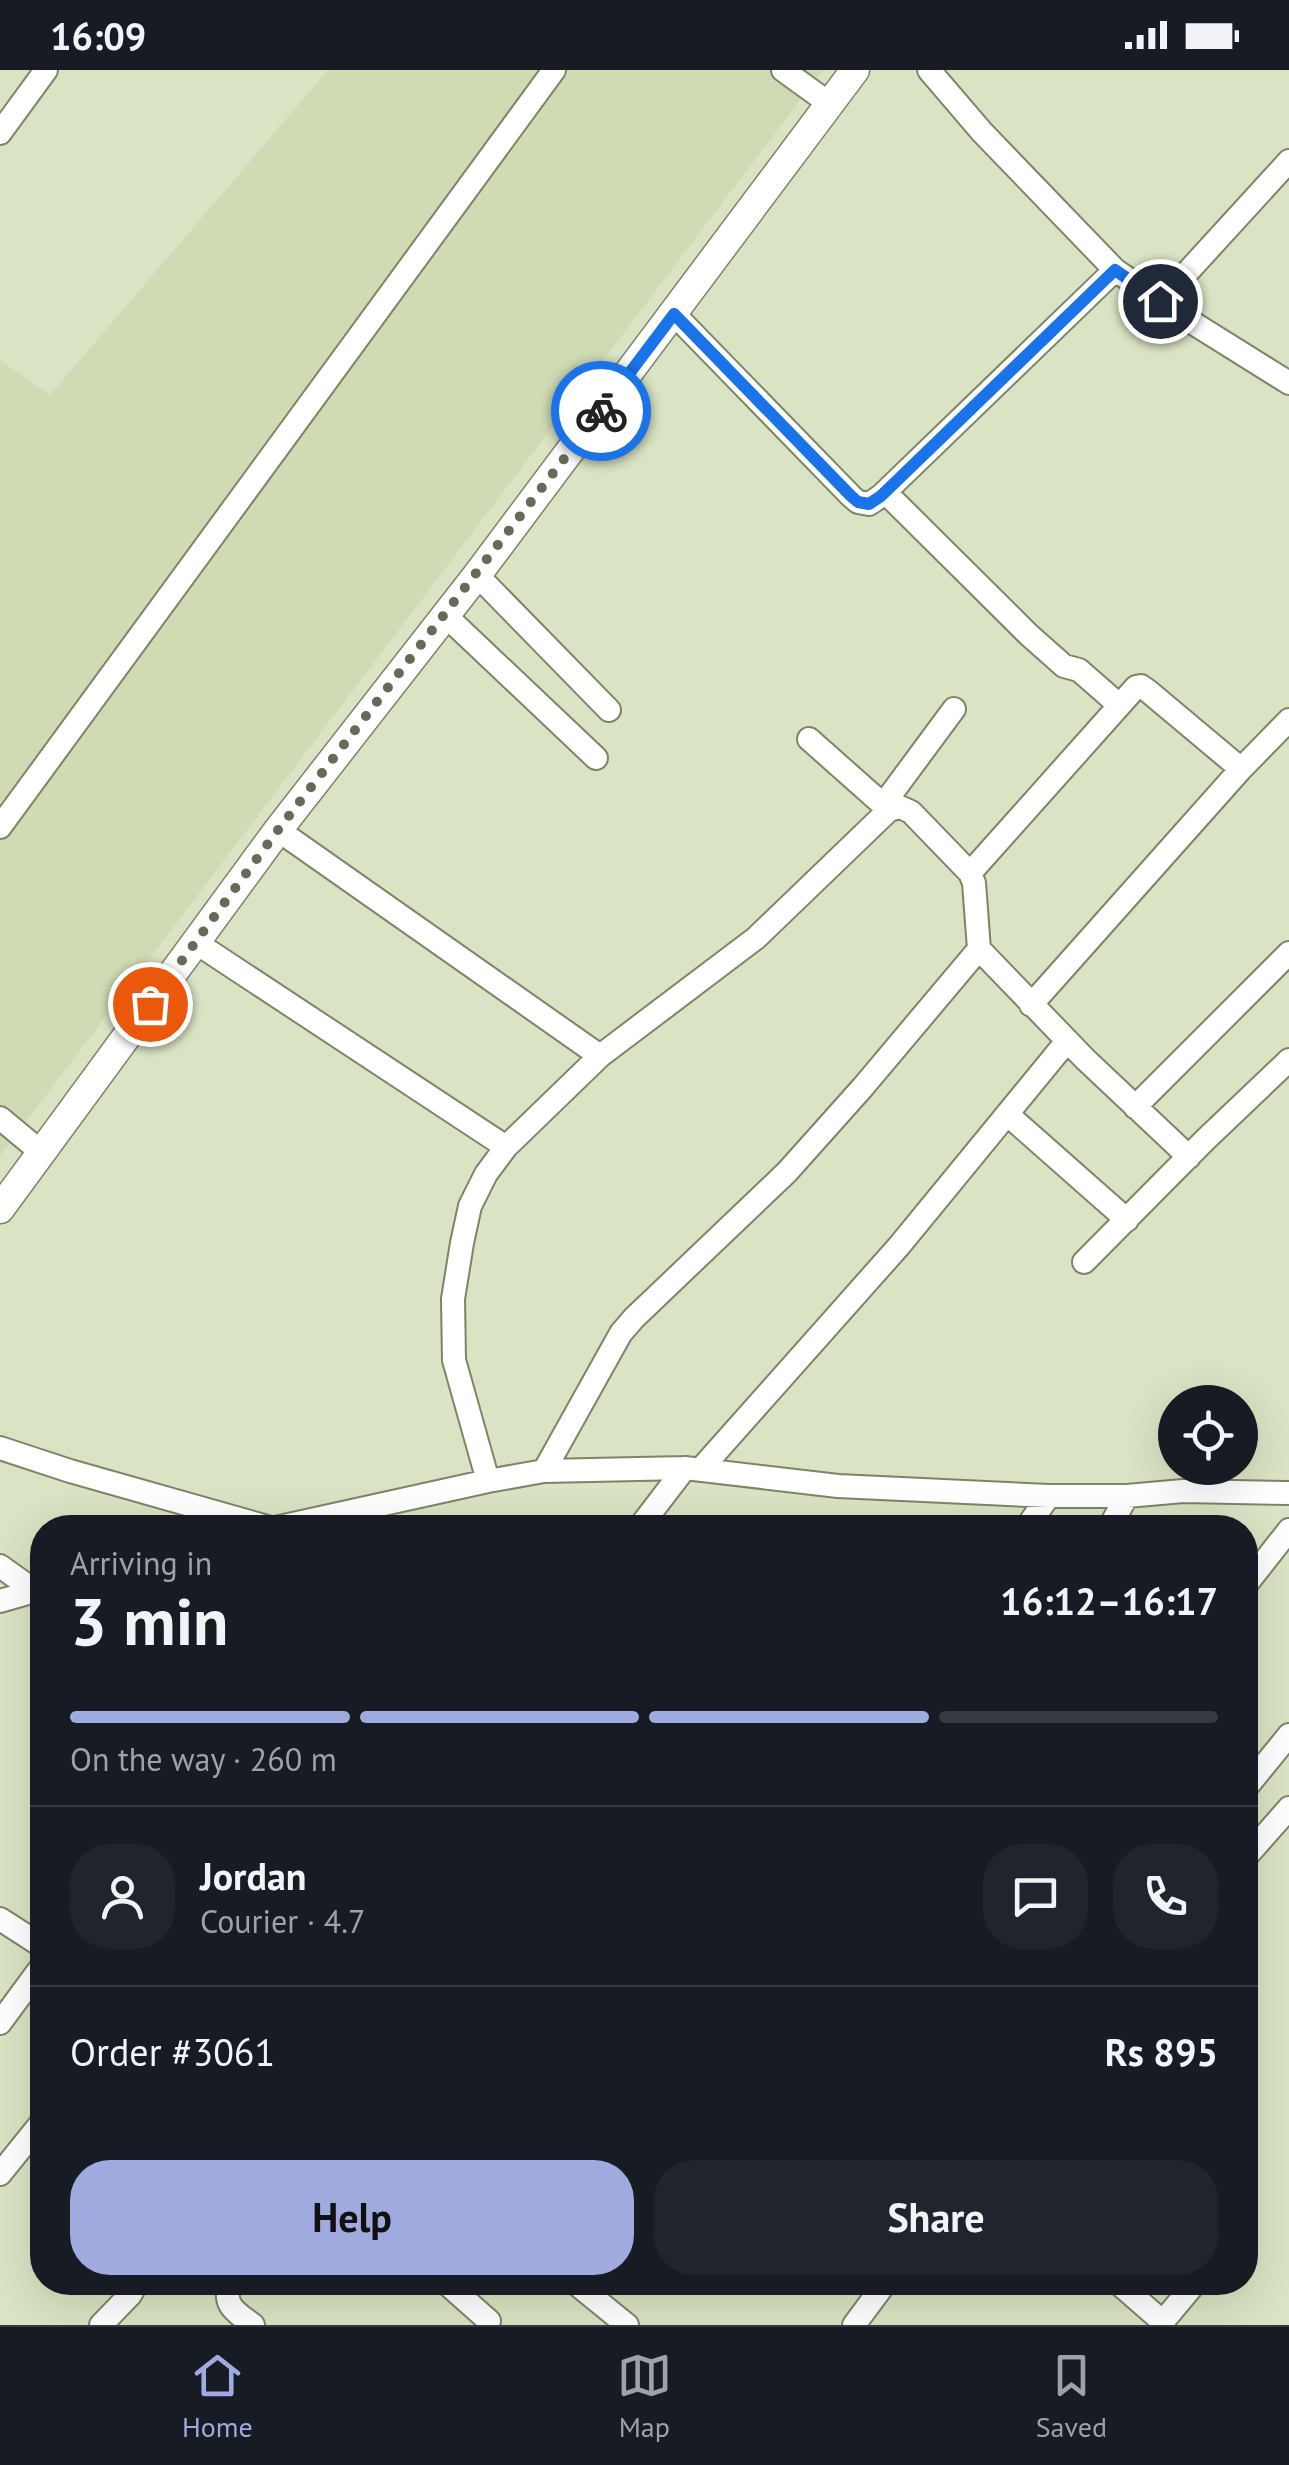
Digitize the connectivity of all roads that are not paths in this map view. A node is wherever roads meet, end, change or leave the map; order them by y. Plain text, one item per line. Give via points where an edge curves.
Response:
1 (46, 70) edge
2 (554, 70) edge
3 (783, 70) edge
4 (855, 70) edge
5 (929, 70) edge
6 (830, 104) junction
7 (0, 132) edge
8 (1289, 161) edge
9 (1115, 270) junction
10 (1160, 301) junction
11 (674, 314) junction
12 (1289, 383) edge
13 (885, 492) junction
14 (476, 575) junction
15 (445, 615) junction
16 (1119, 705) junction
17 (954, 709) dead end
18 (609, 710) dead end
19 (1289, 720) edge
20 (809, 740) dead end
21 (596, 758) dead end
22 (1241, 769) junction
23 (886, 807) junction
24 (0, 827) edge
25 (278, 830) junction
26 (970, 873) junction
27 (195, 942) junction
28 (979, 949) junction
29 (1289, 953) edge
30 (1031, 1004) junction
31 (1067, 1041) junction
32 (600, 1056) junction
33 (1289, 1060) edge
34 (1135, 1108) junction
35 (1007, 1114) junction
36 (0, 1118) edge
37 (506, 1147) junction
38 (41, 1152) junction
39 (1189, 1157) junction
40 (0, 1209) edge
41 (1127, 1220) junction
42 (1084, 1262) dead end
43 (0, 1448) edge
44 (693, 1469) junction
45 (544, 1471) junction
46 (488, 1481) junction
47 (1289, 1492) edge
48 (1049, 1496) junction
49 (1127, 1496) junction
50 (227, 1515) edge
51 (332, 1515) edge
52 (651, 1515) edge
53 (1035, 1515) edge
54 (1116, 1515) edge
55 (1289, 1530) edge
56 (0, 1566) edge
57 (1258, 1569) edge
58 (30, 1586) edge
59 (30, 1594) edge
60 (0, 1600) edge
61 (1289, 1736) edge
62 (1258, 1774) edge
63 (1289, 1808) edge
64 (1258, 1843) edge
65 (0, 1918) edge
66 (30, 1938) edge
67 (30, 1982) edge
68 (0, 2023) edge
69 (30, 2137) edge
70 (0, 2174) edge
71 (130, 2295) edge
72 (226, 2295) edge
73 (461, 2295) edge
74 (590, 2295) edge
75 (876, 2295) edge
76 (1131, 2295) edge
77 (1185, 2295) edge
78 (489, 2320) dead end
79 (1162, 2323) edge
80 (101, 2325) edge
81 (253, 2325) edge
82 (627, 2325) edge
83 (854, 2325) edge

1 - 7 street
2 - 24 street
3 - 6 street
4 - 6 main road
5 - 9 street
6 - 11 main road
8 - 10 street
9 - 10 street
9 - 13 street
10 - 12 street
11 - 13 street via 858,502 869,504
11 - 14 main road
13 - 16 street via 1029,635
14 - 15 main road
14 - 18 street
15 - 21 street
15 - 25 main road
16 - 22 street via 1142,686
16 - 26 street
17 - 23 street
19 - 22 street
20 - 23 street
22 - 30 street
23 - 26 street via 911,812
23 - 32 street via 756,938
25 - 27 main road
25 - 32 street
26 - 28 street
27 - 37 street
27 - 38 main road
28 - 30 street
28 - 45 street via 787,1172 621,1333
29 - 34 street
30 - 31 street
31 - 34 street
31 - 35 street
32 - 37 street
33 - 39 street
34 - 39 street
35 - 41 street
35 - 44 street via 899,1246
36 - 38 street
37 - 46 street via 470,1206 453,1299 454,1360
38 - 40 main road
39 - 41 street
41 - 42 street
43 - 50 street
44 - 45 street
44 - 48 street via 838,1486
44 - 52 street
45 - 46 street
46 - 51 street
47 - 49 street
48 - 49 street
48 - 53 street
49 - 54 street
55 - 57 street
56 - 58 street
59 - 60 street
61 - 62 street
63 - 64 street
65 - 66 street
67 - 68 street
69 - 70 street
71 - 80 street
72 - 81 street
73 - 78 street
74 - 82 street
75 - 83 street
76 - 79 street
77 - 79 street

